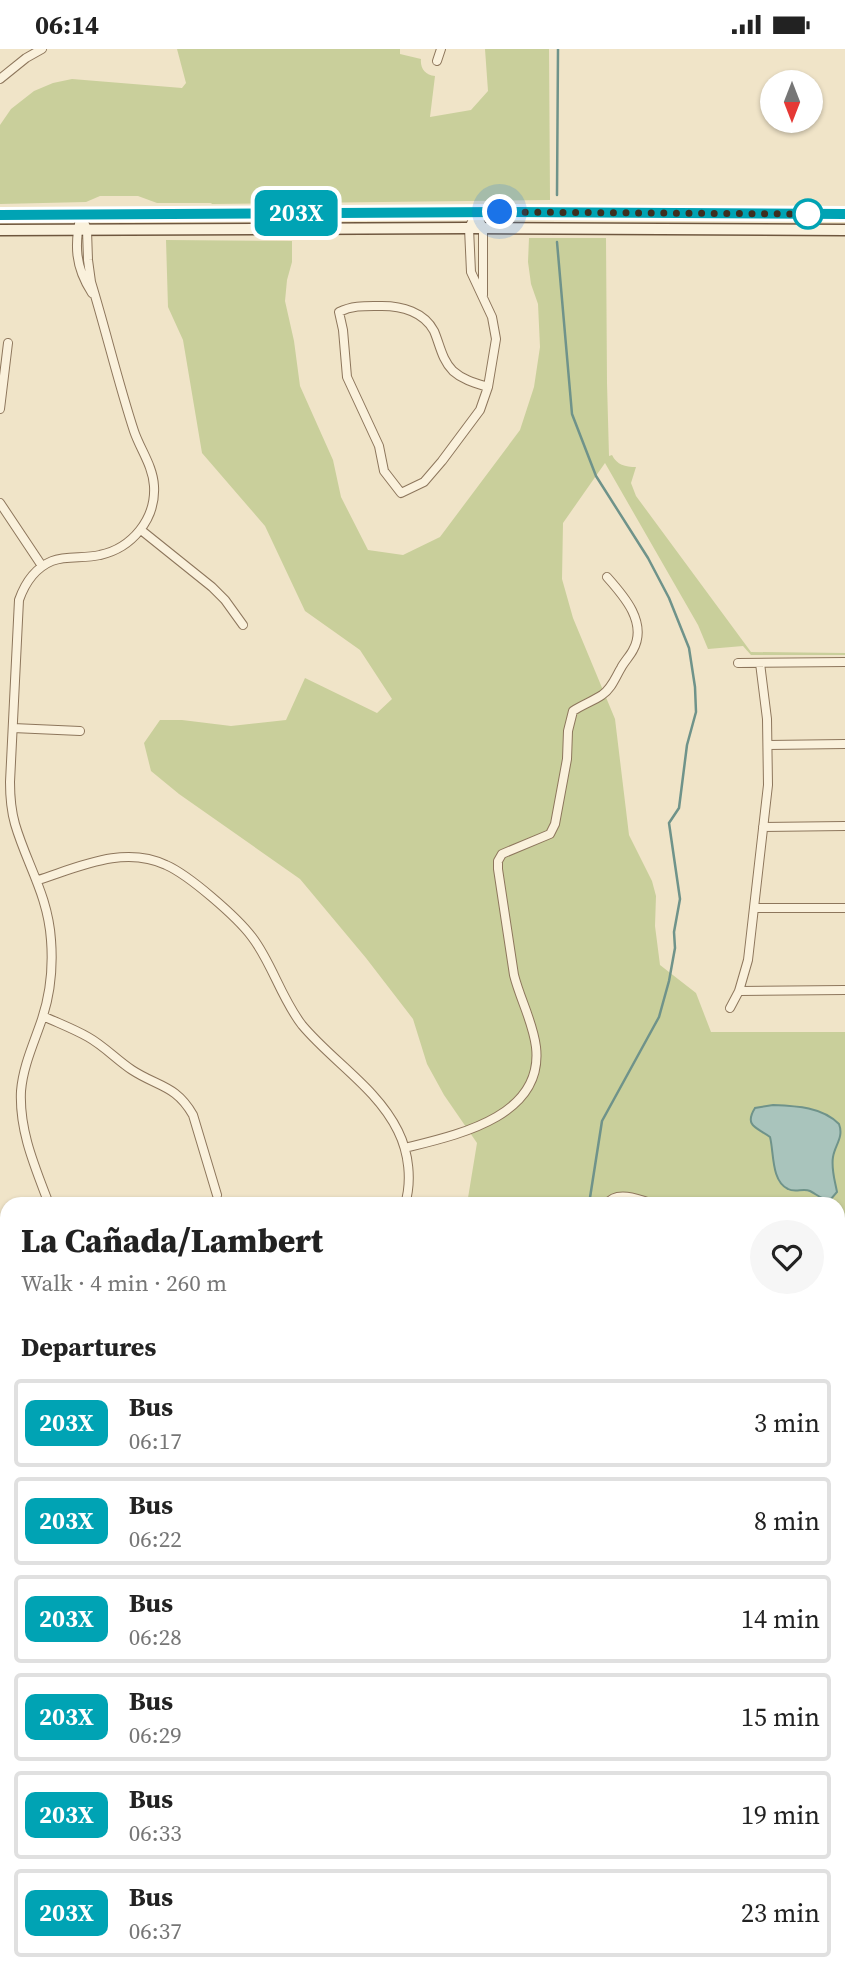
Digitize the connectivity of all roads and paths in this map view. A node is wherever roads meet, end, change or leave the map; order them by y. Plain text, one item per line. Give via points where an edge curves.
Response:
1 (42, 49) edge
2 (441, 49) edge
3 (437, 61) dead end
4 (0, 79) edge
5 (476, 213) junction
6 (81, 214) junction
7 (845, 214) edge
8 (0, 215) edge
9 (469, 228) junction
10 (483, 228) junction
11 (0, 230) edge
12 (82, 230) junction
13 (845, 230) edge
14 (483, 295) junction
15 (8, 343) dead end
16 (488, 387) junction
17 (0, 409) edge
18 (0, 503) edge
19 (141, 530) junction
20 (41, 566) junction
21 (607, 577) dead end
22 (243, 625) dead end
23 (845, 662) edge
24 (738, 663) dead end
25 (760, 663) junction
26 (13, 728) junction
27 (80, 730) dead end
28 (845, 744) edge
29 (768, 745) junction
30 (763, 827) junction
31 (845, 827) edge
32 (38, 880) junction
33 (755, 908) junction
34 (845, 908) edge
35 (845, 990) edge
36 (739, 991) junction
37 (730, 1008) dead end
38 (43, 1016) junction
39 (405, 1148) junction
40 (217, 1195) dead end
41 (46, 1197) edge
42 (406, 1197) edge

1 - 4 street
2 - 3 street
5 - 6 main road
5 - 7 main road
5 - 9 street
5 - 10 street
6 - 8 main road
6 - 12 street
9 - 10 main road
9 - 12 main road
9 - 14 street via 471,272
10 - 13 main road
10 - 14 street
11 - 12 main road
12 - 19 street via 79,269 97,302 135,433 153,477 154,497
14 - 16 street via 496,339
15 - 17 street
16 - 16 street via 454,372 427,320 414,312 390,306 348,307 339,312 346,377 379,446 384,471 401,493 424,482 442,461 480,410
18 - 20 street
19 - 20 street via 115,550 65,557
19 - 22 street via 212,587
20 - 26 street via 23,587 19,600
21 - 39 street via 628,600 638,635 635,648 613,684 573,711 550,834 502,854 498,861 514,975 534,1033 531,1081 509,1110 458,1134
23 - 25 street
24 - 25 street
25 - 29 street
26 - 27 street
26 - 32 street via 11,803
28 - 29 street
29 - 30 street
30 - 31 street
30 - 33 street
32 - 38 street via 51,940
32 - 39 street via 128,856 165,864 181,873 253,938 291,1010 390,1117
33 - 34 street
33 - 36 street
35 - 36 street
36 - 37 street
38 - 40 street via 90,1037 128,1068 178,1095 193,1115
38 - 41 street via 26,1067 21,1107 26,1141
39 - 42 street

